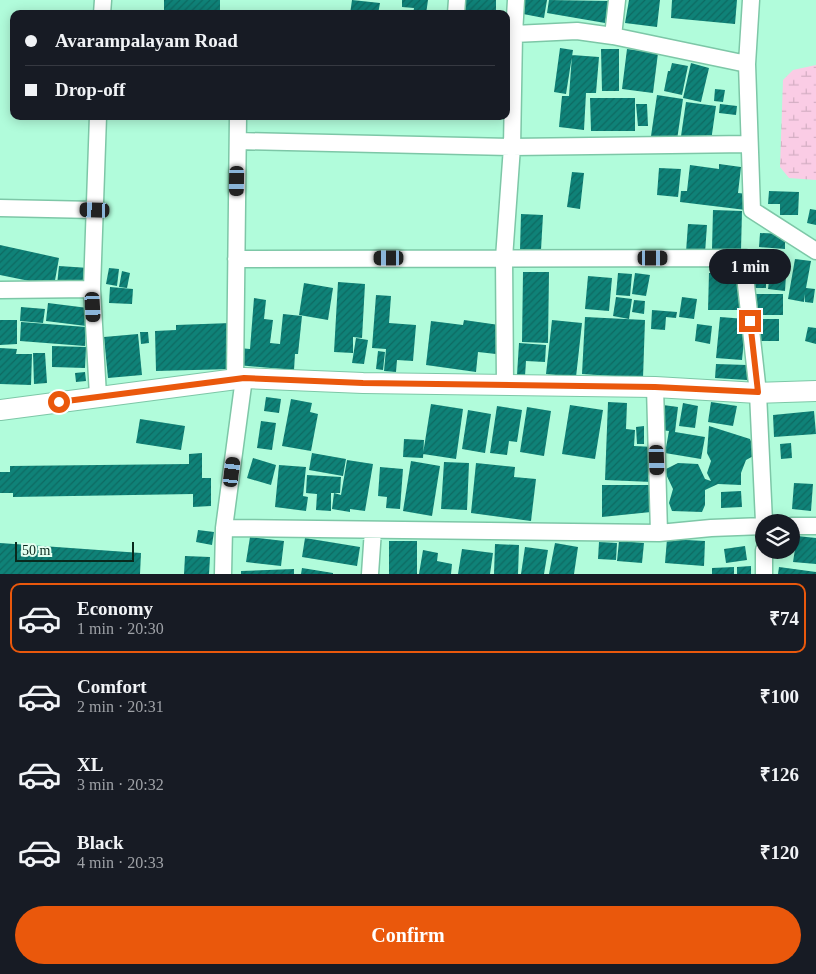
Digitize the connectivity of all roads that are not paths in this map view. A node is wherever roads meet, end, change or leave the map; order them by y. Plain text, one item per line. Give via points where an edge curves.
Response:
1 (516, 0) edge
2 (617, 0) edge
3 (751, 0) edge
4 (510, 34) edge
5 (613, 36) junction
6 (747, 64) junction
7 (98, 120) edge
8 (238, 120) edge
9 (238, 142) junction
10 (749, 144) junction
11 (512, 147) junction
12 (0, 208) edge
13 (95, 210) junction
14 (816, 251) edge
15 (504, 258) junction
16 (236, 259) junction
17 (92, 289) junction
18 (0, 290) edge
19 (239, 378) junction
20 (505, 385) junction
21 (655, 387) junction
22 (816, 391) edge
23 (758, 392) junction
24 (98, 396) junction
25 (0, 410) edge
26 (764, 514) edge
27 (755, 526) edge
28 (800, 526) edge
29 (816, 526) edge
30 (224, 528) junction
31 (373, 530) junction
32 (659, 533) junction
33 (764, 559) edge
34 (223, 574) edge
35 (370, 574) edge
36 (764, 574) edge

1 - 4 street
2 - 5 street
3 - 6 street
4 - 5 street via 577,31
4 - 11 street
5 - 6 street
6 - 10 street
7 - 13 street
8 - 9 street
9 - 11 street
9 - 16 street
10 - 11 street
10 - 14 street via 752,210
11 - 15 street
12 - 13 street
13 - 17 street
15 - 16 street
15 - 20 street
15 - 23 street via 746,258
16 - 19 street
17 - 18 street
17 - 24 street
19 - 20 street
19 - 24 street
19 - 30 street
20 - 21 street
21 - 23 street
21 - 32 street
22 - 23 street
23 - 26 street
24 - 25 street
27 - 32 street
28 - 29 street
30 - 31 street
30 - 34 street
31 - 32 street
31 - 35 street
33 - 36 street

